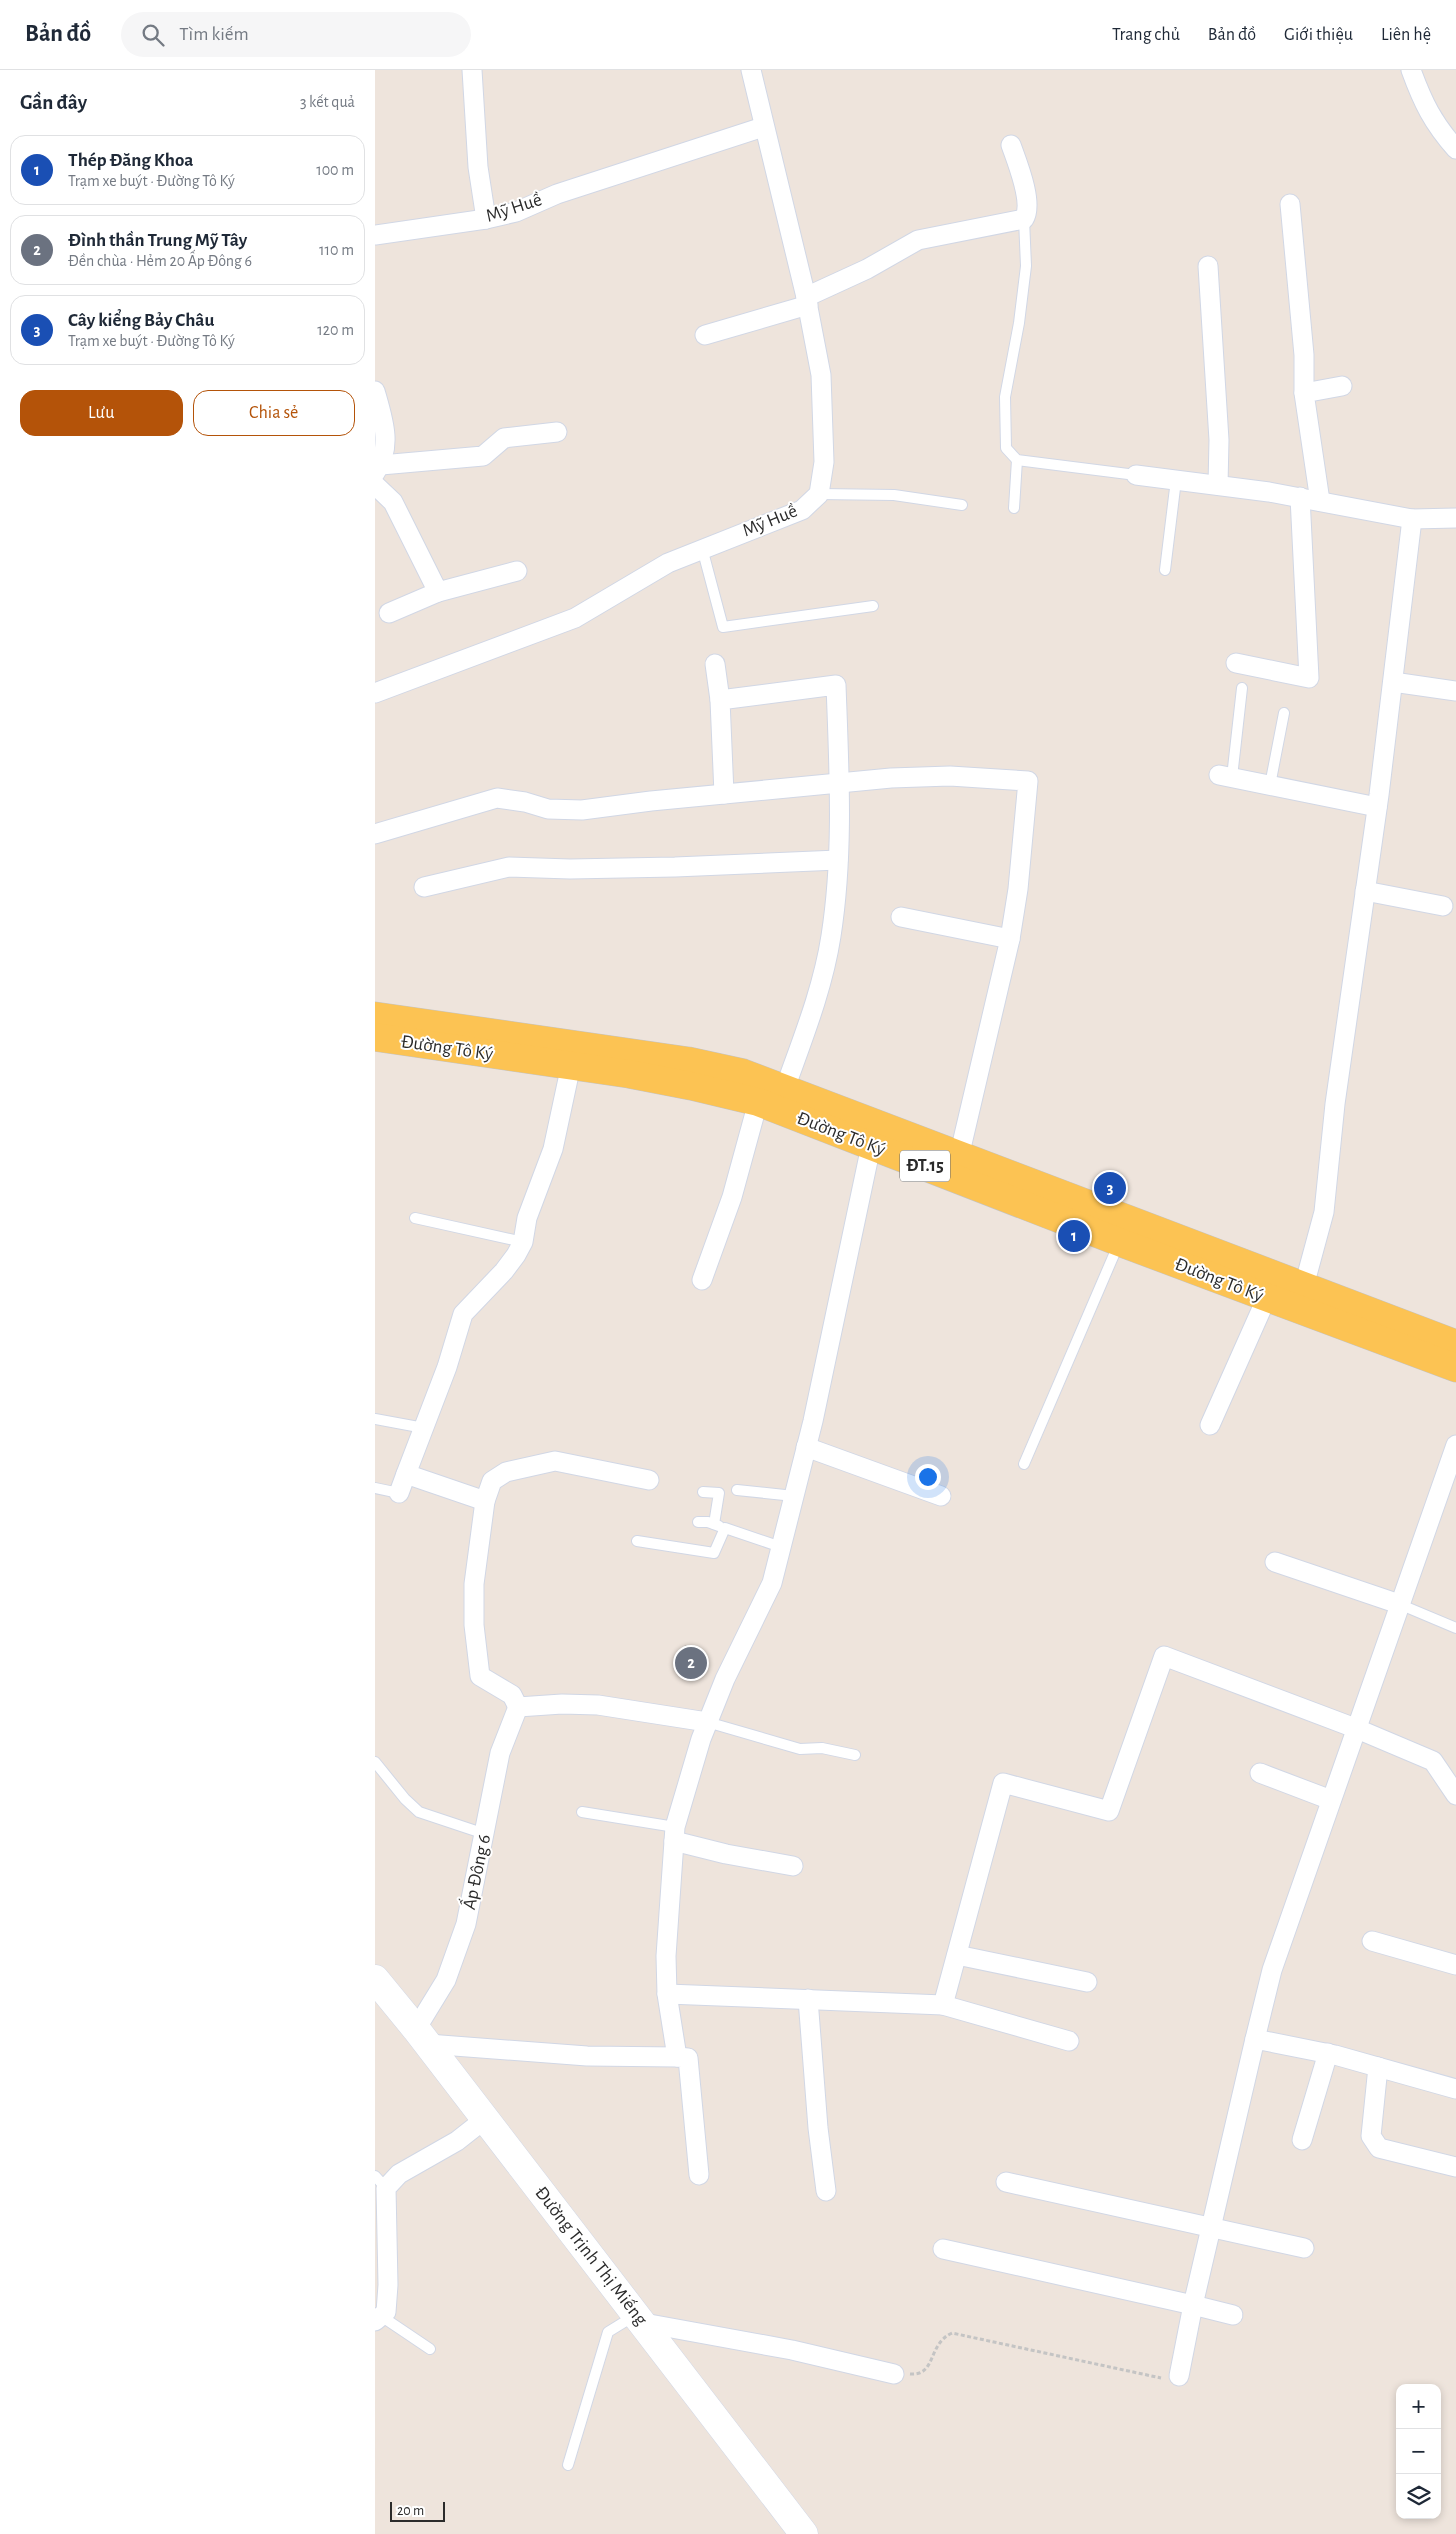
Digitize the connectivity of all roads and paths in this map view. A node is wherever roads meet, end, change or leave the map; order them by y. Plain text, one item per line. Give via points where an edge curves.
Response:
1 (472, 70) edge
2 (751, 70) edge
3 (1411, 70) edge
4 (763, 127) junction
5 (1011, 144) dead end
6 (1456, 149) edge
7 (1290, 204) dead end
8 (486, 219) junction
9 (1024, 219) junction
10 (375, 235) edge
11 (1208, 266) dead end
12 (807, 301) junction
13 (705, 335) dead end
14 (1342, 386) dead end
15 (375, 391) edge
16 (1304, 393) junction
17 (557, 432) dead end
18 (1017, 460) junction
19 (378, 469) edge
20 (1136, 475) joint
21 (1175, 480) junction
22 (375, 485) edge
23 (1218, 485) junction
24 (819, 494) junction
25 (1300, 497) junction
26 (1320, 501) junction
27 (962, 505) dead end
28 (1014, 508) dead end
29 (1456, 518) edge
30 (1412, 519) junction
31 (702, 548) junction
32 (1165, 570) dead end
33 (517, 571) dead end
34 (438, 592) junction
35 (873, 606) dead end
36 (389, 613) dead end
37 (1236, 663) dead end
38 (715, 664) dead end
39 (1393, 682) junction
40 (1242, 688) dead end
41 (1456, 691) edge
42 (375, 693) edge
43 (720, 700) junction
44 (1284, 713) dead end
45 (1225, 776) joint
46 (840, 783) junction
47 (1271, 785) junction
48 (724, 794) junction
49 (1377, 807) junction
50 (375, 834) edge
51 (838, 860) junction
52 (424, 887) dead end
53 (1365, 891) junction
54 (1443, 906) dead end
55 (901, 917) dead end
56 (1010, 939) junction
57 (375, 1016) edge
58 (375, 1037) edge
59 (571, 1066) junction
60 (785, 1088) junction
61 (758, 1102) junction
62 (873, 1134) junction
63 (957, 1166) junction
64 (415, 1218) dead end
65 (523, 1242) junction
66 (1119, 1242) junction
67 (702, 1280) dead end
68 (1304, 1286) junction
69 (1267, 1297) junction
70 (1456, 1344) edge
71 (1456, 1368) edge
72 (375, 1419) edge
73 (1210, 1425) dead end
74 (424, 1428) junction
75 (1456, 1445) edge
76 (807, 1447) junction
77 (1024, 1464) dead end
78 (406, 1474) junction
79 (649, 1480) dead end
80 (375, 1488) edge
81 (737, 1490) dead end
82 (399, 1492) joint
83 (703, 1492) dead end
84 (794, 1496) junction
85 (941, 1496) dead end
86 (485, 1501) junction
87 (698, 1522) dead end
88 (714, 1524) junction
89 (725, 1528) junction
90 (637, 1540) dead end
91 (781, 1547) junction
92 (1275, 1562) dead end
93 (1399, 1604) junction
94 (1456, 1628) edge
95 (517, 1707) junction
96 (707, 1722) junction
97 (1355, 1728) junction
98 (855, 1755) dead end
99 (375, 1762) edge
100 (1260, 1773) dead end
101 (1456, 1795) edge
102 (1331, 1800) junction
103 (582, 1812) dead end
104 (485, 1834) junction
105 (675, 1834) junction
106 (793, 1866) dead end
107 (1372, 1941) dead end
108 (957, 1955) junction
109 (1456, 1965) edge
110 (375, 1979) edge
111 (1087, 1982) dead end
112 (667, 1994) junction
113 (808, 2000) junction
114 (943, 2005) junction
115 (422, 2037) junction
116 (1255, 2039) junction
117 (1069, 2041) dead end
118 (1328, 2053) junction
119 (677, 2057) junction
120 (1378, 2067) junction
121 (1456, 2089) edge
122 (485, 2119) junction
123 (1301, 2140) dead end
124 (1456, 2167) edge
125 (699, 2175) dead end
126 (380, 2182) edge
127 (1006, 2182) dead end
128 (826, 2191) dead end
129 (1211, 2228) junction
130 (1304, 2248) dead end
131 (943, 2249) dead end
132 (1193, 2305) junction
133 (1233, 2314) dead end
134 (378, 2319) edge
135 (639, 2319) junction
136 (430, 2349) dead end
137 (894, 2374) joint
138 (1179, 2376) joint
139 (568, 2465) dead end
140 (804, 2534) edge

1 - 8 street via 478,167
2 - 4 street, Mỹ Huề
3 - 6 street via 1437,129
4 - 8 street, Mỹ Huề via 557,194 516,212
4 - 12 street, Mỹ Huề
5 - 9 street via 1026,198 1027,214
7 - 16 street via 1304,355
8 - 10 street, Mỹ Huề
9 - 12 street via 918,240
9 - 18 lane via 1026,266 1005,397 1007,448
11 - 23 street via 1219,440
12 - 13 street
12 - 24 street, Mỹ Huề via 821,375 824,462
14 - 16 street
15 - 19 street via 386,445
16 - 26 street
17 - 19 street via 504,438 483,456
18 - 20 lane
18 - 28 lane
20 - 21 street
21 - 23 street
21 - 32 lane
22 - 34 street via 393,502
23 - 25 street
24 - 27 lane via 894,495
24 - 31 street, Mỹ Huề via 802,510
25 - 26 street
25 - 37 street via 1309,678
26 - 30 street
29 - 30 street
30 - 39 street
31 - 35 lane via 723,627
31 - 42 street, Mỹ Huề via 668,563 575,618
33 - 34 street
34 - 36 street
38 - 43 street
39 - 41 street
39 - 49 street
40 - 45 lane
43 - 46 street via 836,686
43 - 48 street
44 - 47 lane
45 - 47 street
46 - 48 street
46 - 51 street
46 - 56 street via 949,776 1028,781 1019,889
47 - 49 street
48 - 50 street via 582,810 548,809 497,798
49 - 53 street
51 - 52 street via 675,867 509,867
51 - 60 street via 831,936 814,1006
53 - 54 street
53 - 68 street via 1335,1104 1324,1212
55 - 56 street
56 - 63 street
57 - 60 main road, Đường Tô Ký / ĐT.15 via 687,1061 743,1073
58 - 59 main road, Đường Tô Ký / ĐT.15
59 - 61 main road, Đường Tô Ký / ĐT.15 via 691,1086
59 - 65 street via 553,1149 527,1218
60 - 62 main road, Đường Tô Ký / ĐT.15
61 - 62 main road, Đường Tô Ký / ĐT.15
61 - 67 street via 733,1197
62 - 63 main road, Đường Tô Ký / ĐT.15
62 - 76 street
63 - 66 main road, Đường Tô Ký / ĐT.15
63 - 68 main road, Đường Tô Ký / ĐT.15
64 - 65 lane
65 - 74 street via 504,1271 463,1314
66 - 69 main road, Đường Tô Ký / ĐT.15
66 - 77 lane
68 - 70 main road, Đường Tô Ký / ĐT.15
69 - 71 main road, Đường Tô Ký / ĐT.15
69 - 73 street
72 - 74 lane
74 - 78 street
75 - 93 street
76 - 84 street
76 - 85 street
78 - 82 street
78 - 86 street
79 - 86 street via 555,1462 505,1472 492,1481
80 - 82 lane
81 - 84 lane
83 - 88 lane via 719,1493
84 - 91 street
86 - 95 street via 473,1584 480,1676 512,1695
87 - 88 lane
88 - 89 lane
89 - 90 lane via 714,1553
89 - 91 lane
91 - 96 street via 772,1583
92 - 93 street
93 - 94 lane
93 - 97 street
95 - 96 street via 598,1705
95 - 104 street, Ấp Đông 6 via 500,1753
96 - 98 lane via 800,1750 822,1748
96 - 105 street
97 - 101 street via 1433,1761
97 - 102 street
97 - 108 street via 1164,1656 1109,1811 1003,1783
99 - 104 lane via 419,1812
100 - 102 street
102 - 116 street via 1272,1970
103 - 105 lane
104 - 115 street, Ấp Đông 6 via 463,1933
105 - 106 street via 726,1854
105 - 112 street via 666,1956
107 - 109 street
108 - 111 street
108 - 114 street
110 - 115 main road, Đường Trịnh Thị Miếng
112 - 113 street
112 - 119 street
113 - 114 street
113 - 128 street
114 - 117 street
115 - 119 street via 587,2056
115 - 122 main road, Đường Trịnh Thị Miếng
116 - 118 street
116 - 129 street
118 - 120 street
118 - 123 street
119 - 125 street via 688,2058
120 - 121 street
120 - 124 street via 1371,2136 1379,2148
122 - 126 street via 457,2141
122 - 135 main road, Đường Trịnh Thị Miếng
126 - 134 street via 388,2285 386,2312
127 - 129 street
129 - 130 street
129 - 132 street
131 - 132 street
132 - 133 street
132 - 138 street
134 - 136 lane
135 - 137 street
135 - 139 lane via 608,2332
135 - 140 main road, Đường Trịnh Thị Miếng
137 - 138 path via 918,2375 929,2366 937,2343 953,2332 1163,2378

